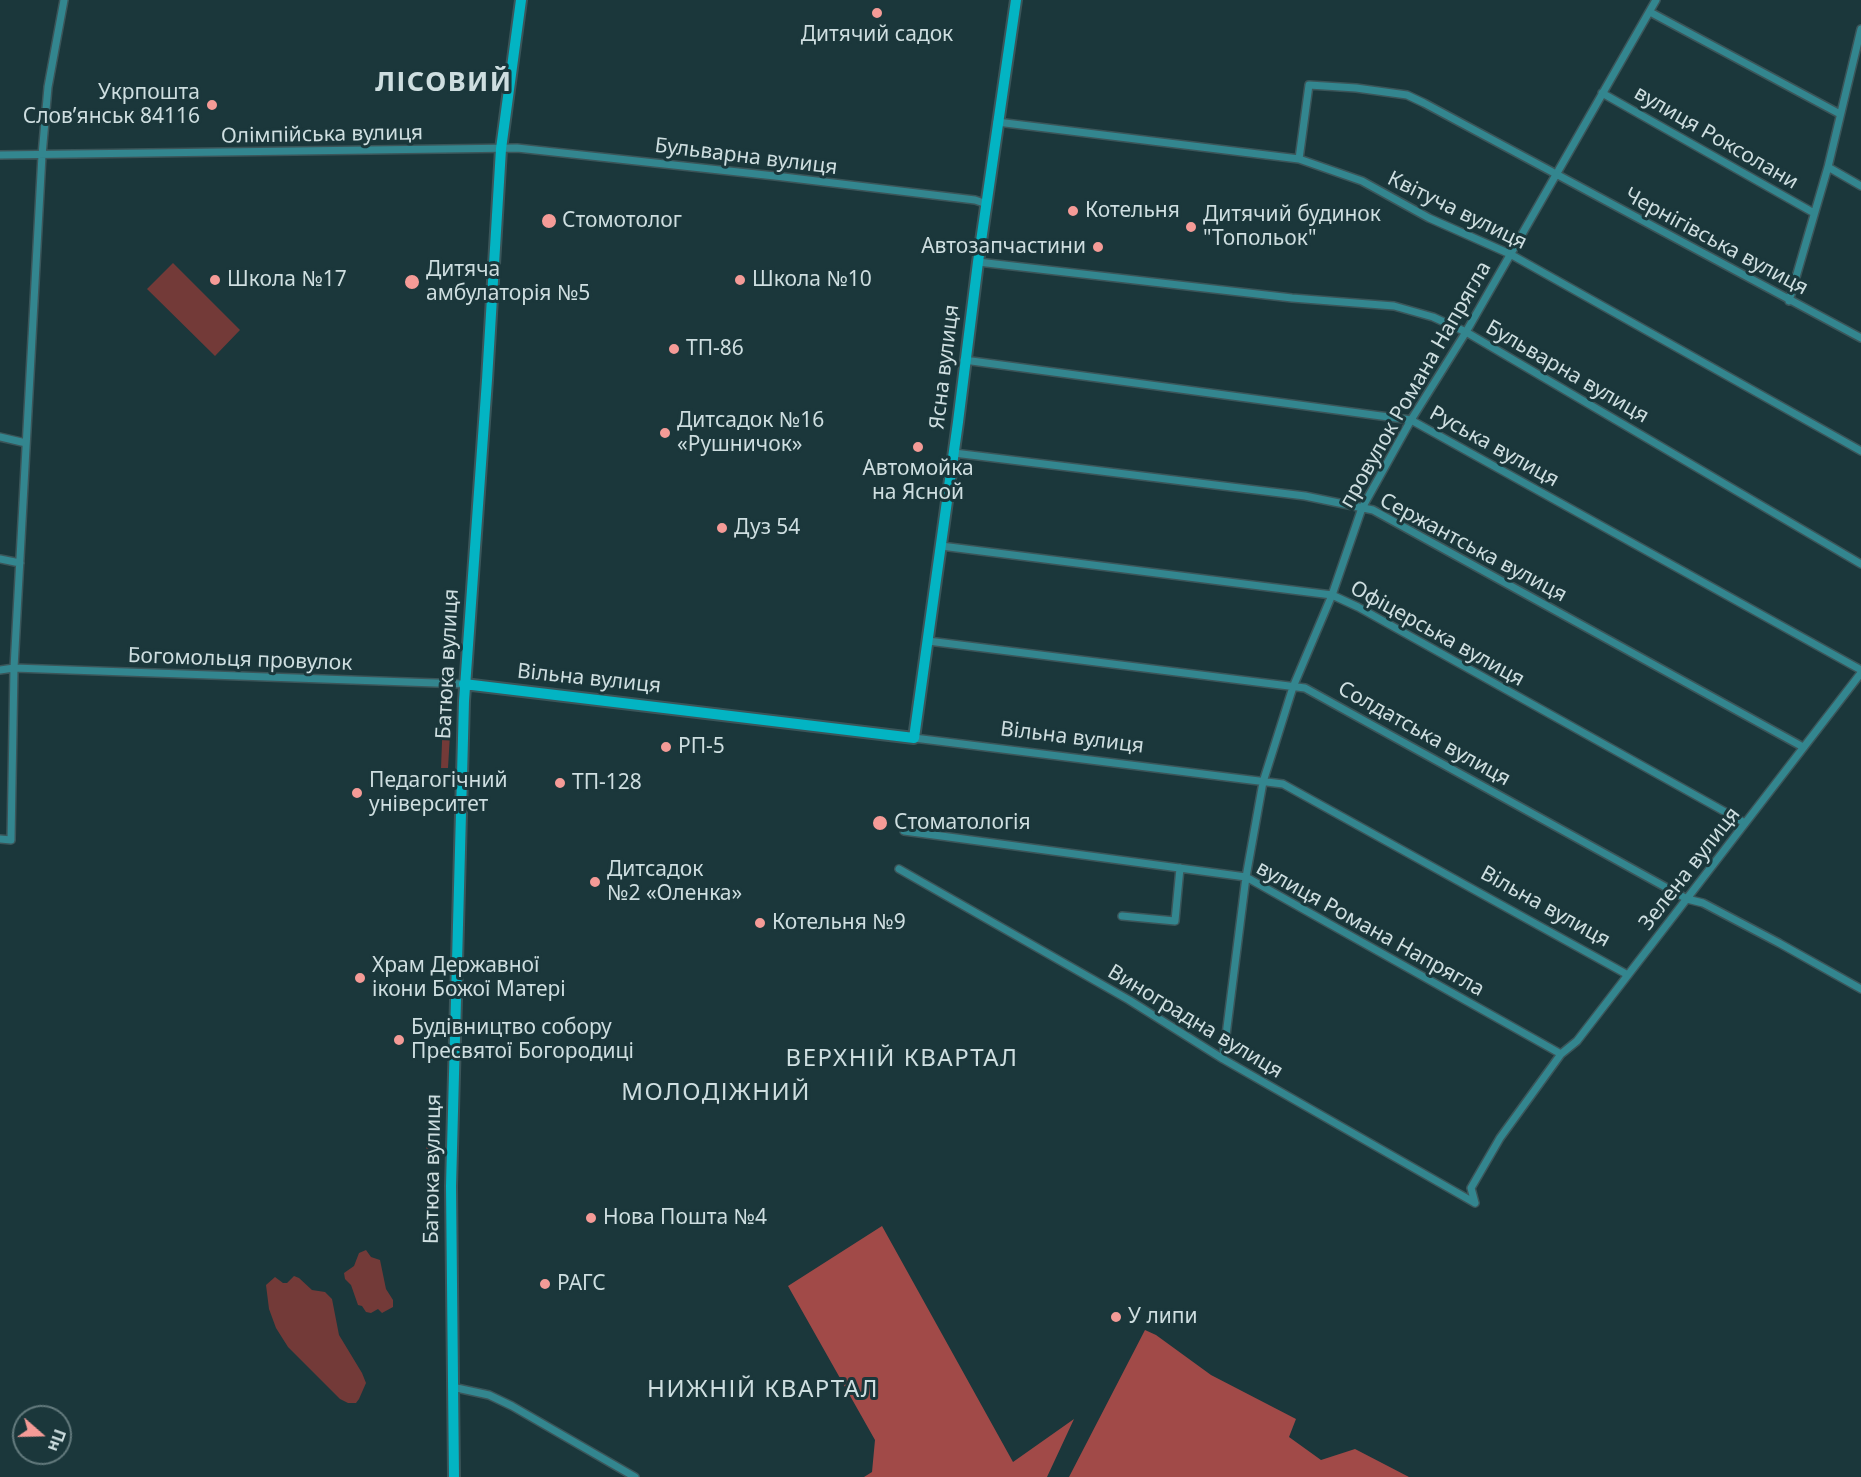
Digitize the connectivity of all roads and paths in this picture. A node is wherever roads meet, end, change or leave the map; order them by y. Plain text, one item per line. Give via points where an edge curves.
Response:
1 (64, 0) edge
2 (521, 0) edge
3 (1016, 0) edge
4 (1656, 0) edge
5 (1650, 12) junction
6 (1861, 29) edge
7 (1602, 93) junction
8 (1840, 114) junction
9 (997, 122) junction
10 (501, 149) junction
11 (0, 155) edge
12 (42, 155) junction
13 (1299, 159) junction
14 (1828, 167) junction
15 (1556, 175) junction
16 (1861, 186) edge
17 (987, 204) junction
18 (1814, 213) junction
19 (1510, 254) junction
20 (978, 262) junction
21 (1789, 301) junction
22 (1466, 332) junction
23 (1861, 338) edge
24 (964, 360) junction
25 (1411, 420) junction
26 (0, 437) edge
27 (27, 443) junction
28 (1861, 451) edge
29 (954, 453) junction
30 (1362, 508) junction
31 (941, 546) junction
32 (0, 559) edge
33 (20, 563) junction
34 (1861, 564) edge
35 (1332, 595) junction
36 (928, 641) junction
37 (14, 668) junction
38 (0, 670) edge
39 (1861, 671) edge
40 (464, 684) junction
41 (1293, 687) junction
42 (914, 738) junction
43 (1803, 747) junction
44 (1263, 782) junction
45 (1745, 823) junction
46 (904, 831) dead end
47 (0, 839) edge
48 (899, 868) dead end
49 (1180, 868) junction
50 (1246, 877) junction
51 (1687, 899) junction
52 (1122, 915) dead end
53 (1628, 975) junction
54 (1861, 990) edge
55 (1560, 1054) junction
56 (1223, 1059) junction
57 (1475, 1203) joint
58 (452, 1387) junction
59 (454, 1477) edge
60 (634, 1477) edge

1 - 12 street via 48,87
2 - 10 street, Батюка вулиця
3 - 9 street, Ясна вулиця
4 - 5 street, провулок Романа Напрягла
5 - 7 street, провулок Романа Напрягла
5 - 8 street
6 - 8 street
7 - 15 street, провулок Романа Напрягла
7 - 18 street, вулиця Роксолани
8 - 14 street
9 - 13 street, Квітуча вулиця
9 - 17 street, Ясна вулиця
10 - 12 street, Олімпійська вулиця
10 - 17 street, Бульварна вулиця via 573,153
10 - 40 street, Батюка вулиця
11 - 12 street, Олімпійська вулиця
12 - 27 street
13 - 15 street, Чернігівська вулиця via 1309,85 1356,87 1407,95
13 - 19 street, Квітуча вулиця via 1362,182 1429,218
14 - 16 street
14 - 18 street
15 - 19 street, провулок Романа Напрягла
15 - 21 street, Чернігівська вулиця
17 - 20 street, Ясна вулиця
18 - 21 street
19 - 22 street, провулок Романа Напрягла
19 - 28 street, Квітуча вулиця
20 - 22 street, Бульварна вулиця via 1394,306
20 - 24 street, Ясна вулиця
21 - 23 street, Чернігівська вулиця
22 - 25 street, провулок Романа Напрягла
22 - 34 street, Бульварна вулиця
24 - 25 street, Руська вулиця
24 - 29 street, Ясна вулиця
25 - 30 street, провулок Романа Напрягла
25 - 39 street, Руська вулиця
26 - 27 street
27 - 33 street
29 - 30 street, Сержантська вулиця via 1305,496
29 - 31 street, Ясна вулиця
30 - 35 street, провулок Романа Напрягла
30 - 43 street, Сержантська вулиця via 1373,510
31 - 35 street, Офіцерська вулиця
31 - 36 street, Ясна вулиця
32 - 33 street
33 - 37 street
35 - 41 street, провулок Романа Напрягла
35 - 45 street, Офіцерська вулиця
36 - 41 street, Солдатська вулиця
36 - 42 street, Ясна вулиця
37 - 38 street, Богомольця провулок
37 - 40 street, Богомольця провулок
37 - 47 street via 11,840
39 - 43 street, Зелена вулиця
40 - 42 street, Вільна вулиця
40 - 58 street, Батюка вулиця via 451,1186
41 - 44 street, провулок Романа Напрягла
41 - 51 street, Солдатська вулиця via 1305,688
42 - 44 street, Вільна вулиця
43 - 45 street, Зелена вулиця
44 - 50 street, провулок Романа Напрягла
44 - 53 street, Вільна вулиця via 1283,784
45 - 51 street, Зелена вулиця
46 - 49 street, вулиця Романа Напрягла
48 - 56 street, Виноградна вулиця via 1129,1000
49 - 50 street, вулиця Романа Напрягла
49 - 52 street via 1175,921
50 - 55 street, вулиця Романа Напрягла
50 - 56 street, провулок Романа Напрягла
51 - 53 street, Зелена вулиця
51 - 54 street, Солдатська вулиця via 1779,943
53 - 55 street, Зелена вулиця via 1577,1041
55 - 57 street, Зелена вулиця via 1500,1138 1471,1188
56 - 57 street, Виноградна вулиця
58 - 59 street, Батюка вулиця
58 - 60 street via 489,1395 512,1406

